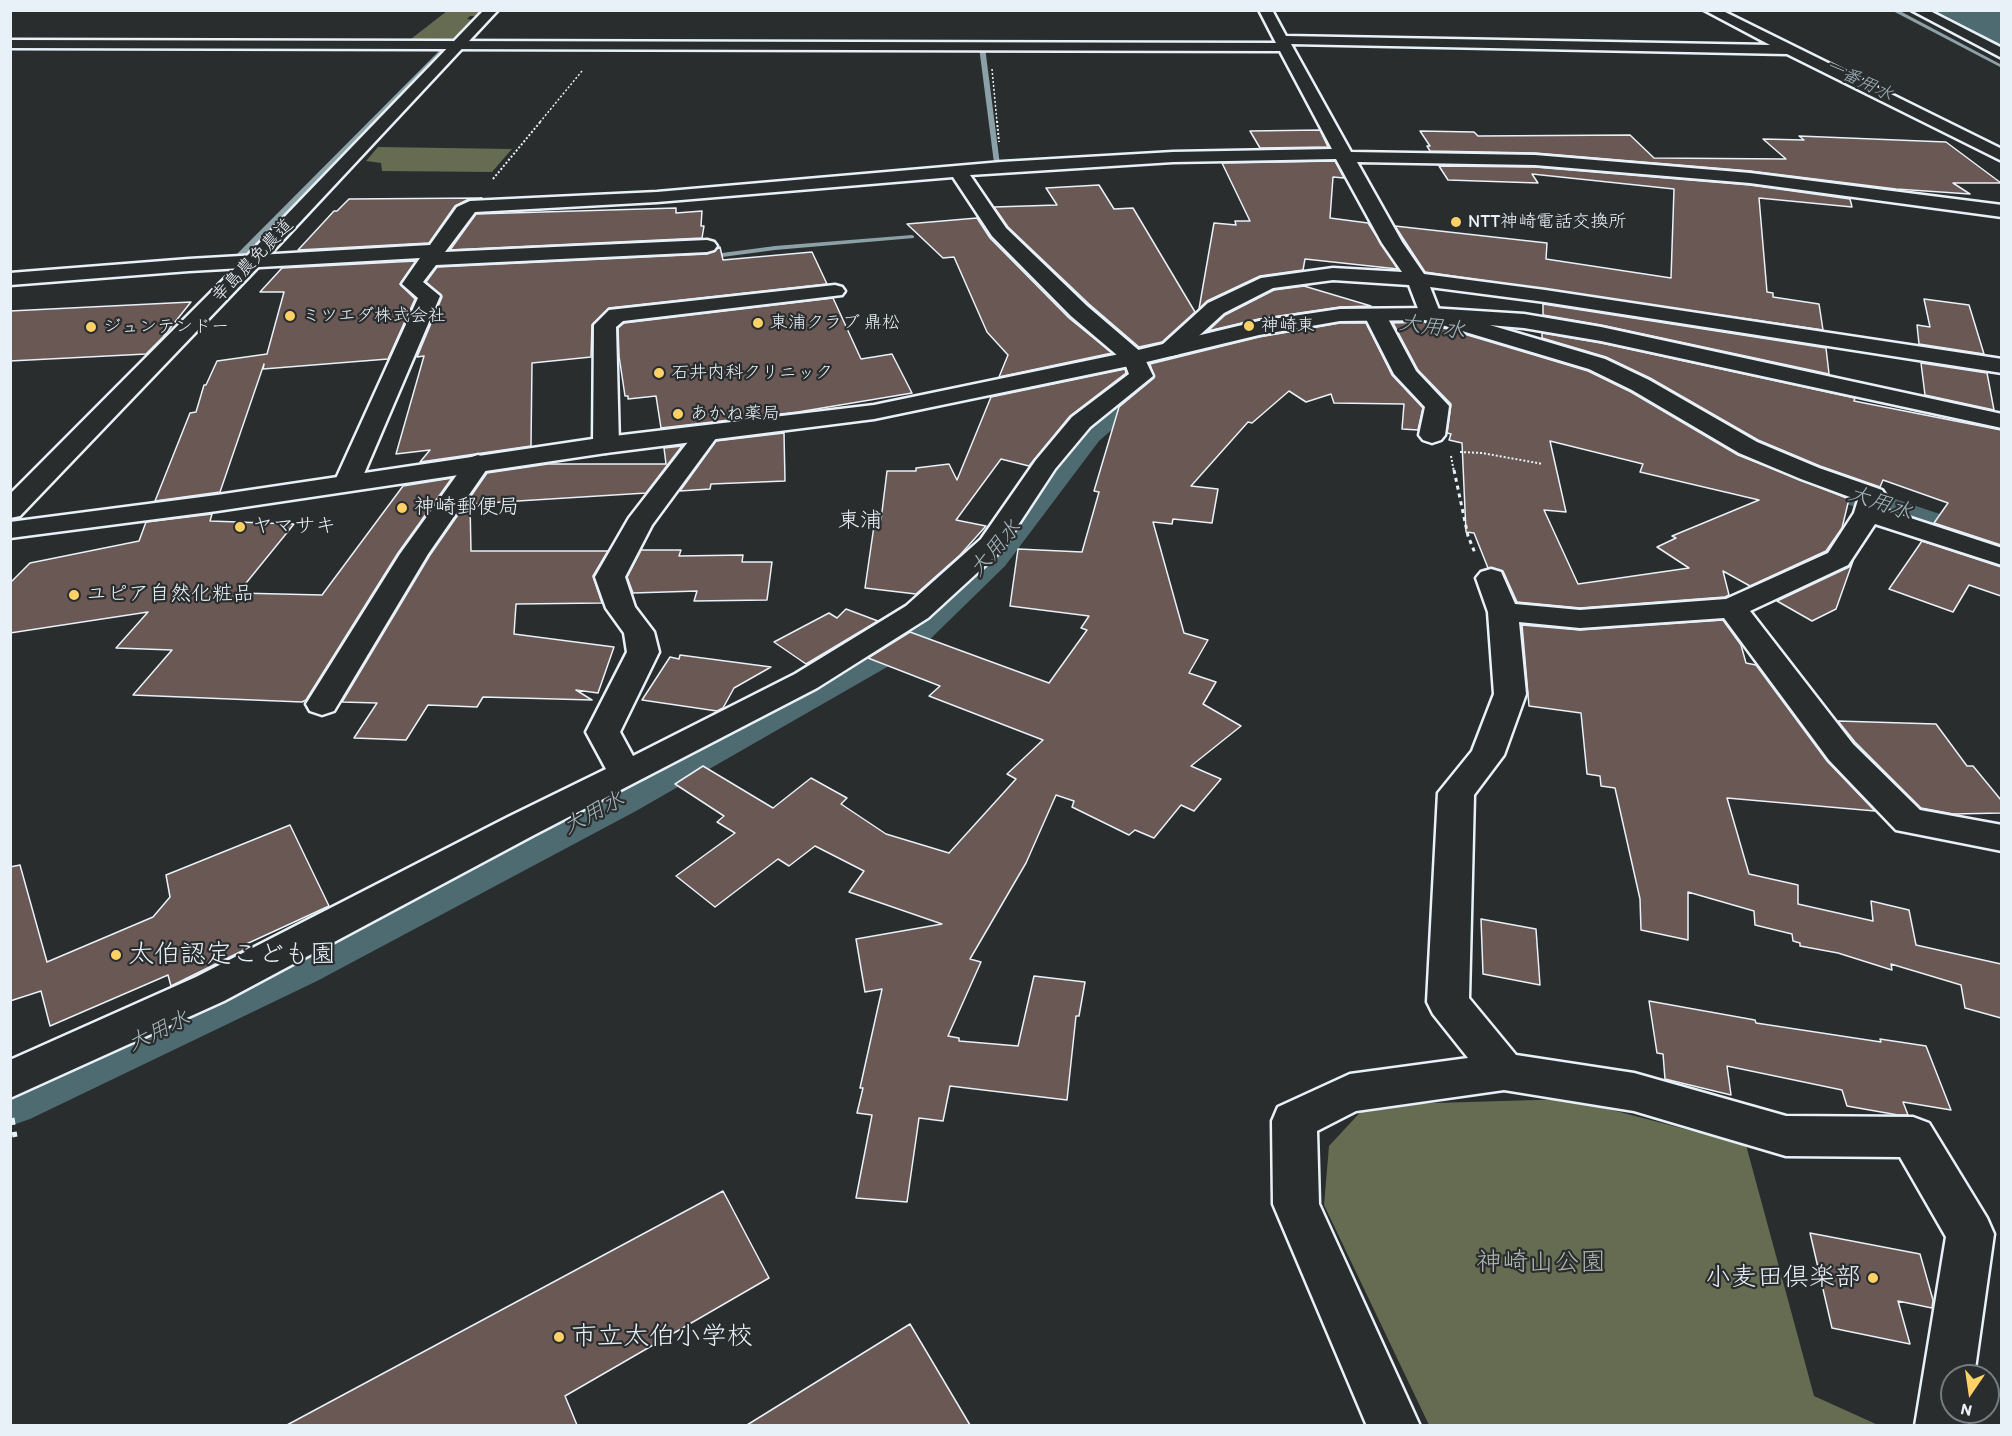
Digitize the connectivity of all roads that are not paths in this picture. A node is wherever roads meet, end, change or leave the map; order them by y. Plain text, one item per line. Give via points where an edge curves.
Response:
1 (492, 10) edge
2 (1265, 10) edge
3 (1710, 10) edge
4 (1917, 10) edge
5 (10, 44) edge
6 (460, 44) junction
7 (1280, 45) junction
8 (1789, 50) junction
9 (2001, 54) edge
10 (1339, 154) junction
11 (2001, 156) edge
12 (959, 172) junction
13 (641, 198) junction
14 (2001, 211) edge
15 (707, 246) dead end
16 (632, 249) junction
17 (434, 255) junction
18 (253, 261) junction
19 (10, 279) edge
20 (1417, 279) junction
21 (835, 291) dead end
22 (1430, 314) junction
23 (1379, 321) junction
24 (1170, 349) junction
25 (1134, 358) junction
26 (2001, 366) edge
27 (2001, 421) edge
28 (707, 434) junction
29 (1432, 435) dead end
30 (606, 445) junction
31 (478, 463) junction
32 (347, 483) junction
33 (1871, 504) junction
34 (10, 510) edge
35 (10, 530) edge
36 (2000, 550) edge
37 (1491, 578) road end
38 (1731, 608) junction
39 (1503, 612) junction
40 (322, 704) dead end
41 (626, 774) junction
42 (2001, 838) edge
43 (1504, 1072) junction
44 (10, 1080) edge
45 (1394, 1425) edge
46 (1941, 1425) edge

1 - 6 street, 幸島農免農道
2 - 7 street
3 - 8 street
4 - 9 street
5 - 6 street
6 - 7 street
6 - 18 street, 幸島農免農道
7 - 8 street
7 - 10 street via 1327,121
8 - 11 street
10 - 12 street via 1173,157
10 - 14 street via 1534,160 1750,178
10 - 20 street
12 - 13 street
12 - 25 street via 999,232 1079,311
13 - 16 street
13 - 17 street via 470,207
15 - 16 street
16 - 17 street
17 - 18 street
17 - 32 street via 412,284 429,296
18 - 19 street
18 - 34 street, 幸島農免農道
20 - 22 street
20 - 24 street via 1333,274 1268,282 1216,309
20 - 26 street
21 - 30 street via 617,315 605,325
22 - 23 street
22 - 27 street via 1524,321 1601,334
22 - 33 street via 1597,364 1644,386 1710,428
23 - 24 street via 1340,315 1259,328
23 - 29 street via 1406,374 1437,406
24 - 25 street
25 - 28 street via 874,411
25 - 41 street via 1141,376 1081,422 1045,465 991,545 916,612 806,681
28 - 30 street
28 - 41 street via 639,524 610,577 621,608 639,632 643,652 603,732
30 - 31 street
31 - 32 street
31 - 40 street via 414,554
32 - 35 street
33 - 36 street
33 - 38 street via 1838,559
37 - 39 street
38 - 39 street via 1580,618
38 - 42 street via 1841,752 1909,821
39 - 43 street via 1510,694 1487,755 1456,793 1448,1002
41 - 44 street via 210,989
43 - 45 street via 1350,1093 1294,1121 1296,1204
43 - 46 street via 1634,1092 1786,1136 1913,1137 1970,1234

